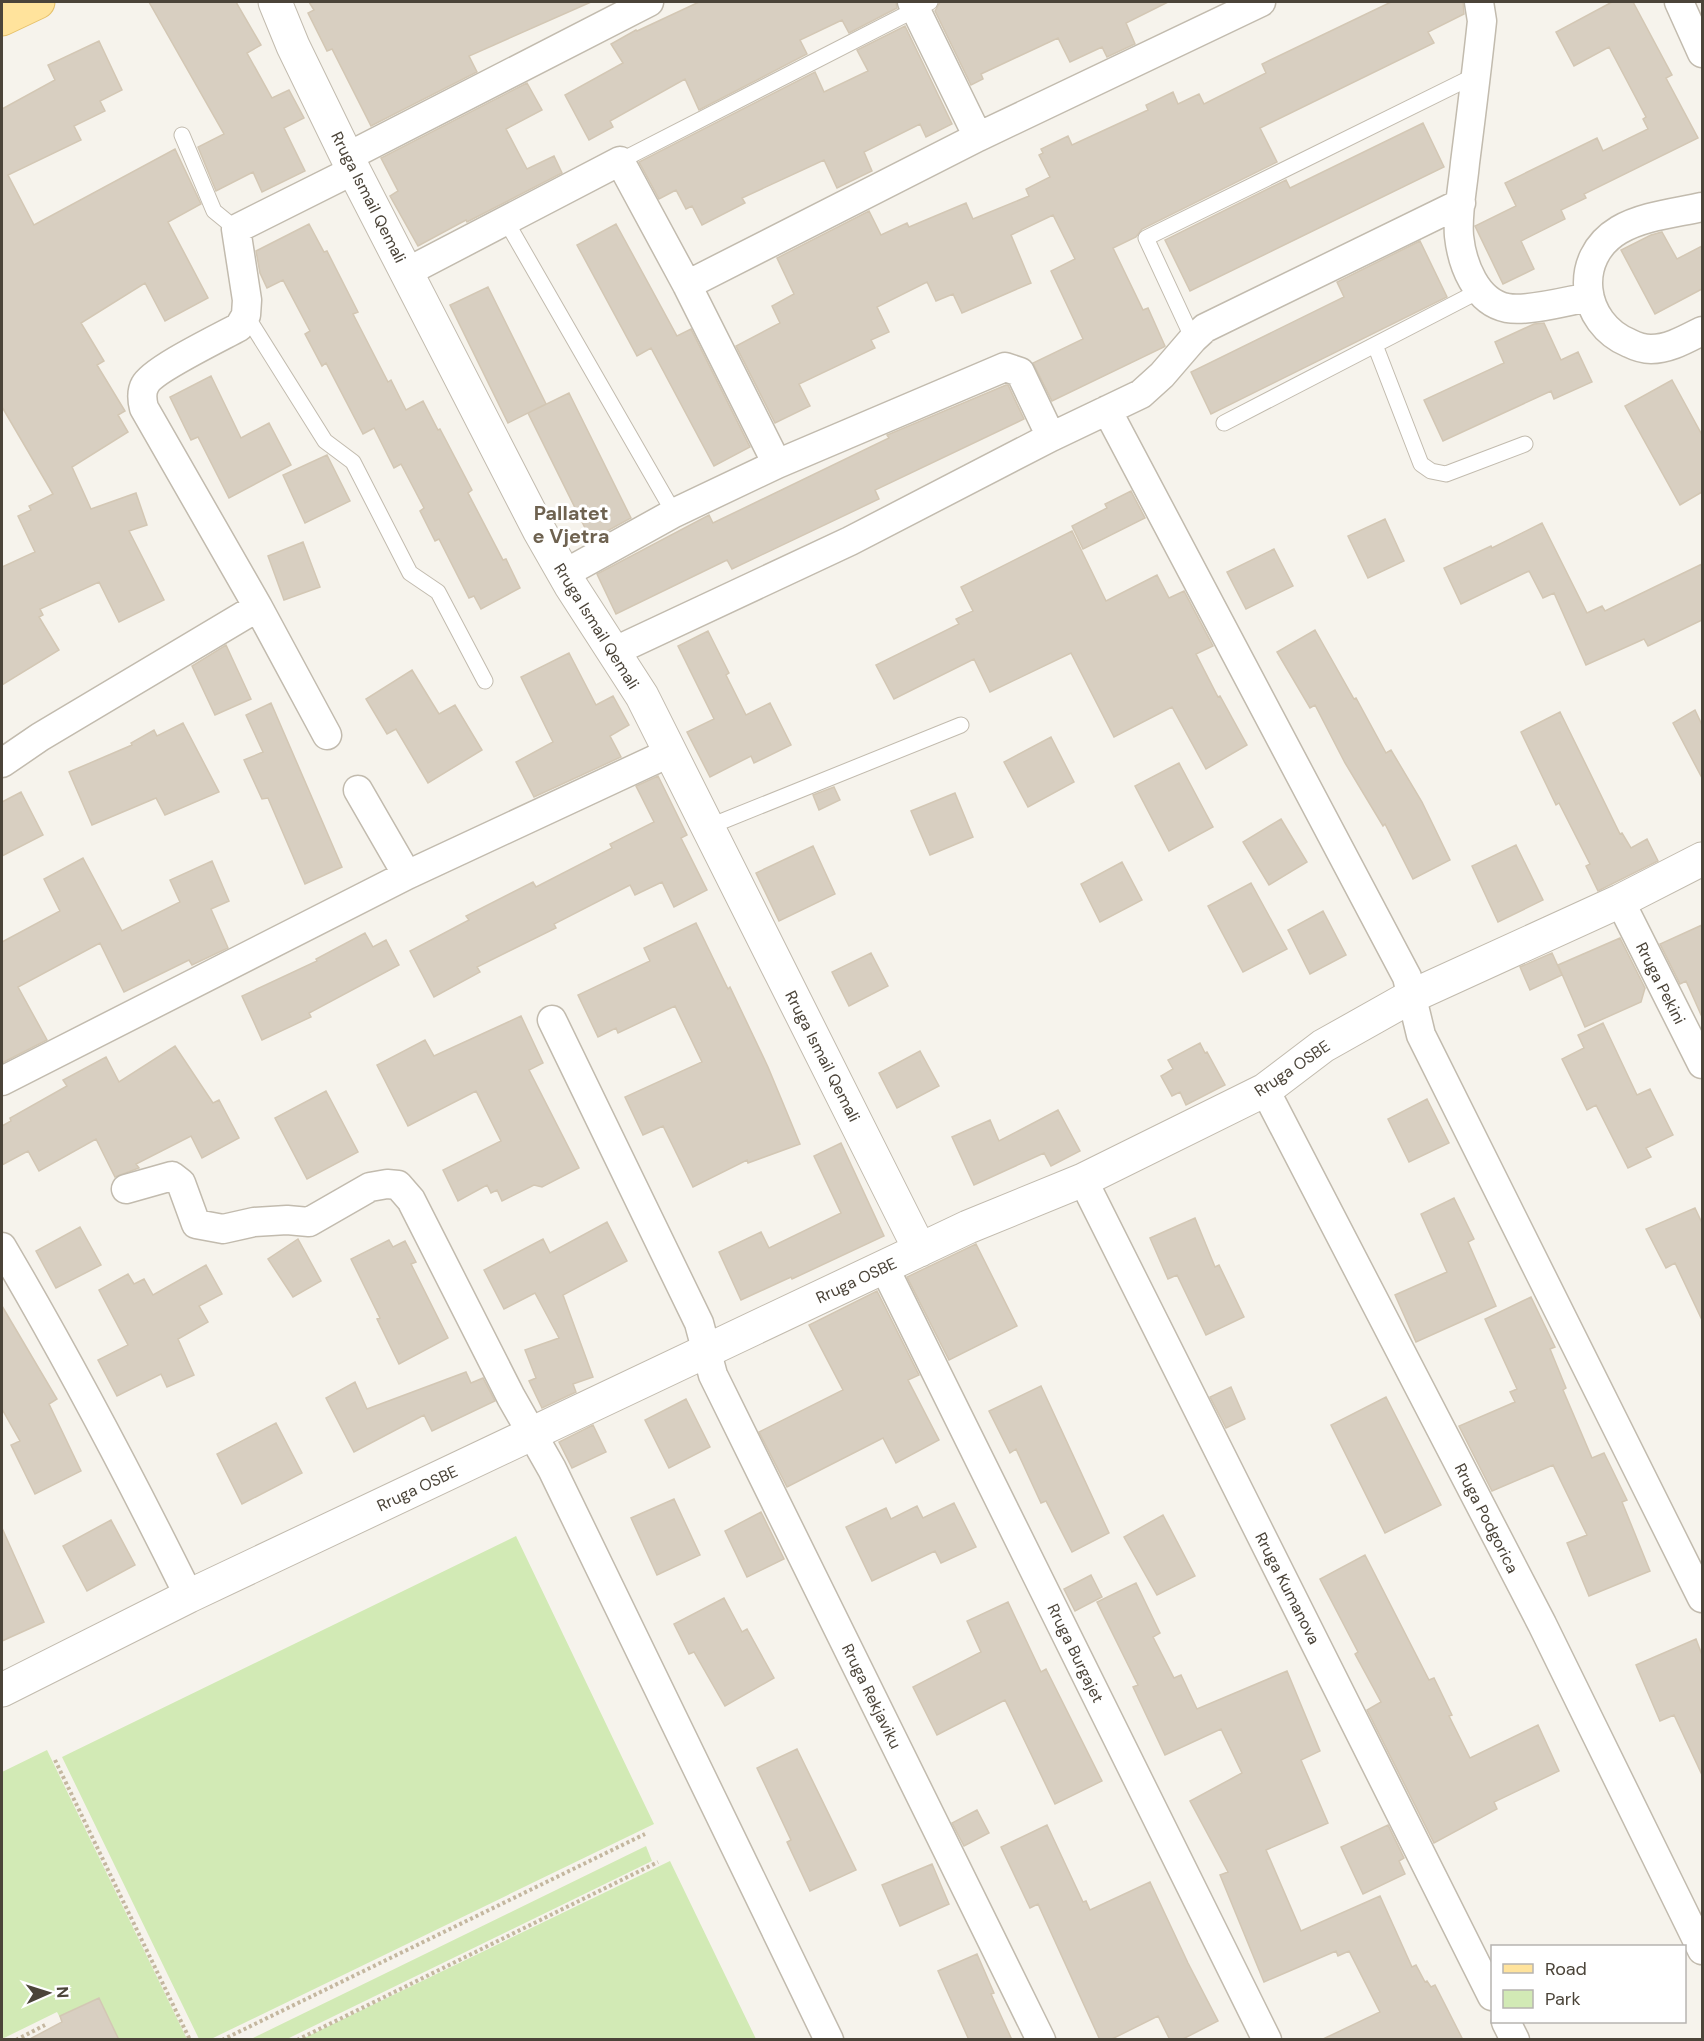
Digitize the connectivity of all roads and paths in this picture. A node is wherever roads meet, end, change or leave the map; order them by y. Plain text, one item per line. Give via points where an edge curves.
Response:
1 (38, 2) edge
2 (275, 2) edge
3 (649, 2) edge
4 (1261, 2) edge
5 (1479, 2) edge
6 (1678, 2) edge
7 (919, 4) edge
8 (2, 19) edge
9 (1702, 53) edge
10 (1476, 75) junction
11 (182, 135) dead end
12 (978, 137) junction
13 (621, 161) junction
14 (351, 163) junction
15 (1461, 203) junction
16 (1702, 207) edge
17 (506, 221) junction
18 (236, 229) junction
19 (407, 272) junction
20 (687, 285) junction
21 (1479, 291) junction
22 (1588, 297) junction
23 (246, 315) junction
24 (1702, 331) edge
25 (1193, 339) junction
26 (1375, 345) junction
27 (1107, 410) junction
28 (1224, 423) dead end
29 (1051, 437) junction
30 (1525, 444) dead end
31 (777, 464) junction
32 (674, 513) junction
33 (564, 574) junction
34 (258, 606) junction
35 (613, 652) junction
36 (484, 681) dead end
37 (961, 725) dead end
38 (327, 735) dead end
39 (671, 752) junction
40 (6, 754) edge
41 (358, 790) dead end
42 (708, 827) junction
43 (1702, 859) edge
44 (406, 875) junction
45 (1620, 901) junction
46 (1412, 996) junction
47 (552, 1020) dead end
48 (1702, 1064) edge
49 (2, 1081) edge
50 (1264, 1090) junction
51 (1083, 1180) junction
52 (126, 1189) dead end
53 (2, 1247) edge
54 (920, 1250) junction
55 (884, 1267) junction
56 (706, 1351) junction
57 (531, 1434) junction
58 (189, 1596) junction
59 (1702, 1598) edge
60 (2, 1690) edge
61 (56, 1760) dead end
62 (645, 1834) dead end
63 (658, 1862) dead end
64 (1702, 1950) edge
65 (1491, 1993) edge
66 (1506, 2023) edge
67 (45, 2025) dead end
68 (16, 2040) edge
69 (190, 2040) edge
70 (222, 2040) edge
71 (297, 2040) edge
72 (829, 2040) edge
73 (1041, 2040) edge
74 (1267, 2040) edge
75 (1515, 2040) edge

1 - 8 main road
2 - 14 street, Rruga Ismail Qemali
3 - 14 street
4 - 12 street
5 - 10 street via 1482,21
6 - 9 street
7 - 12 street
7 - 13 lane
10 - 15 street
10 - 25 lane via 1146,238
11 - 18 lane via 214,211
12 - 20 street
13 - 17 street
13 - 20 street
14 - 18 street
14 - 19 street, Rruga Ismail Qemali
15 - 21 street via 1459,234 1464,261
15 - 25 street via 1206,328
16 - 22 street via 1649,219 1608,238 1590,267
17 - 19 street
17 - 32 lane
18 - 23 street via 248,300
19 - 33 street, Rruga Ismail Qemali
20 - 31 street
21 - 22 street via 1493,303 1508,308
21 - 26 lane
22 - 24 street via 1603,326 1615,338 1635,346 1651,349 1672,345
23 - 34 street via 239,327 158,372 146,383 142,396 144,408
23 - 36 lane via 326,441 353,462 410,573 438,592
25 - 27 street via 1141,394
26 - 28 lane
26 - 30 lane via 1421,464 1431,471 1446,474
27 - 29 street
27 - 46 street via 1407,977
29 - 31 street via 1020,372 1005,367
29 - 35 street via 850,541
31 - 32 street
32 - 33 street
33 - 35 street, Rruga Ismail Qemali
34 - 38 street
34 - 40 street
35 - 39 street, Rruga Ismail Qemali via 642,696
37 - 42 lane
39 - 42 street, Rruga Ismail Qemali
39 - 44 street
41 - 44 street
42 - 54 street, Rruga Ismail Qemali
43 - 45 street, Rruga OSBE
44 - 49 street
45 - 46 street, Rruga OSBE
45 - 48 street, Rruga Pekini
46 - 50 street, Rruga OSBE via 1323,1046
46 - 59 street via 1421,1035
47 - 56 street, Rruga Rekjaviku via 699,1323
50 - 51 street, Rruga OSBE
50 - 64 street, Rruga Podgorica via 1542,1624
51 - 54 street, Rruga OSBE
51 - 65 street, Rruga Kumanova
52 - 57 street via 172,1176 181,1183 196,1224 223,1230 254,1222 309,1222 370,1187 398,1185 411,1200
53 - 58 street via 64,1354
54 - 55 street, Rruga OSBE
55 - 56 street, Rruga OSBE
55 - 74 street, Rruga Burgajet
56 - 57 street, Rruga OSBE
56 - 73 street, Rruga Rekjaviku via 713,1375
57 - 58 street, Rruga OSBE
57 - 72 street via 557,1479
58 - 60 street, Rruga OSBE
61 - 69 path
62 - 70 path
63 - 71 path
66 - 75 street
67 - 68 path

